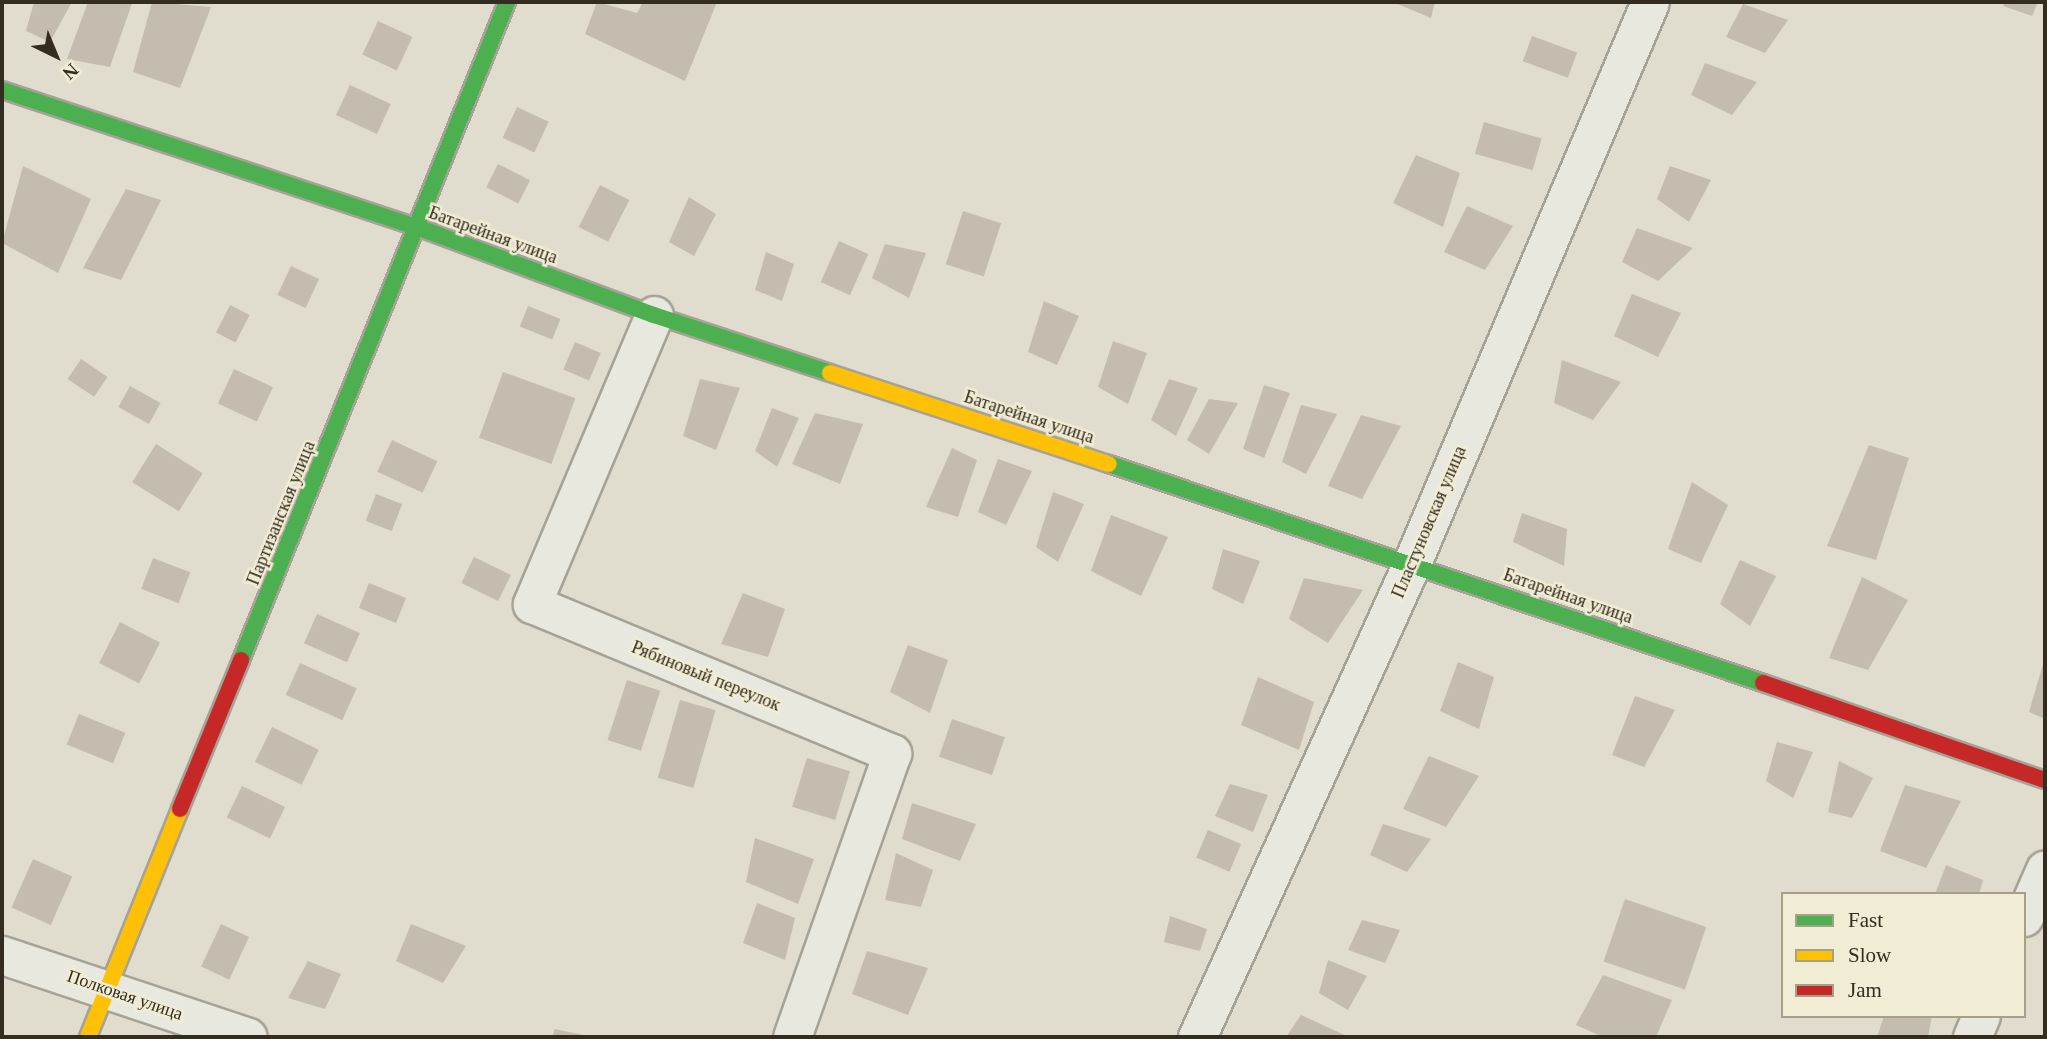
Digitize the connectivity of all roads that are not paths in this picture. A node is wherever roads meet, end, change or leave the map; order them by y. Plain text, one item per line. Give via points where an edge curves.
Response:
1 (507, 2) edge
2 (1650, 2) edge
3 (2, 90) edge
4 (417, 227) junction
5 (654, 314) junction
6 (1412, 563) junction
7 (2045, 780) edge
8 (2045, 869) edge
9 (2026, 912) edge
10 (2, 955) edge
11 (109, 989) junction
12 (1980, 1018) edge
13 (88, 1037) edge
14 (248, 1037) edge
15 (792, 1037) edge
16 (1197, 1037) edge
17 (1972, 1037) edge

1 - 4 street, Партизанская улица
2 - 6 street, Пластуновская улица
3 - 4 street, Батарейная улица
4 - 5 street, Батарейная улица
4 - 11 street, Партизанская улица
5 - 6 street, Батарейная улица
5 - 15 street, Рябиновый переулок via 532,604 892,753
6 - 7 street, Батарейная улица
6 - 16 street, Пластуновская улица
8 - 9 street
10 - 11 street, Полковая улица
11 - 13 street, Партизанская улица
11 - 14 street, Полковая улица
12 - 17 street

